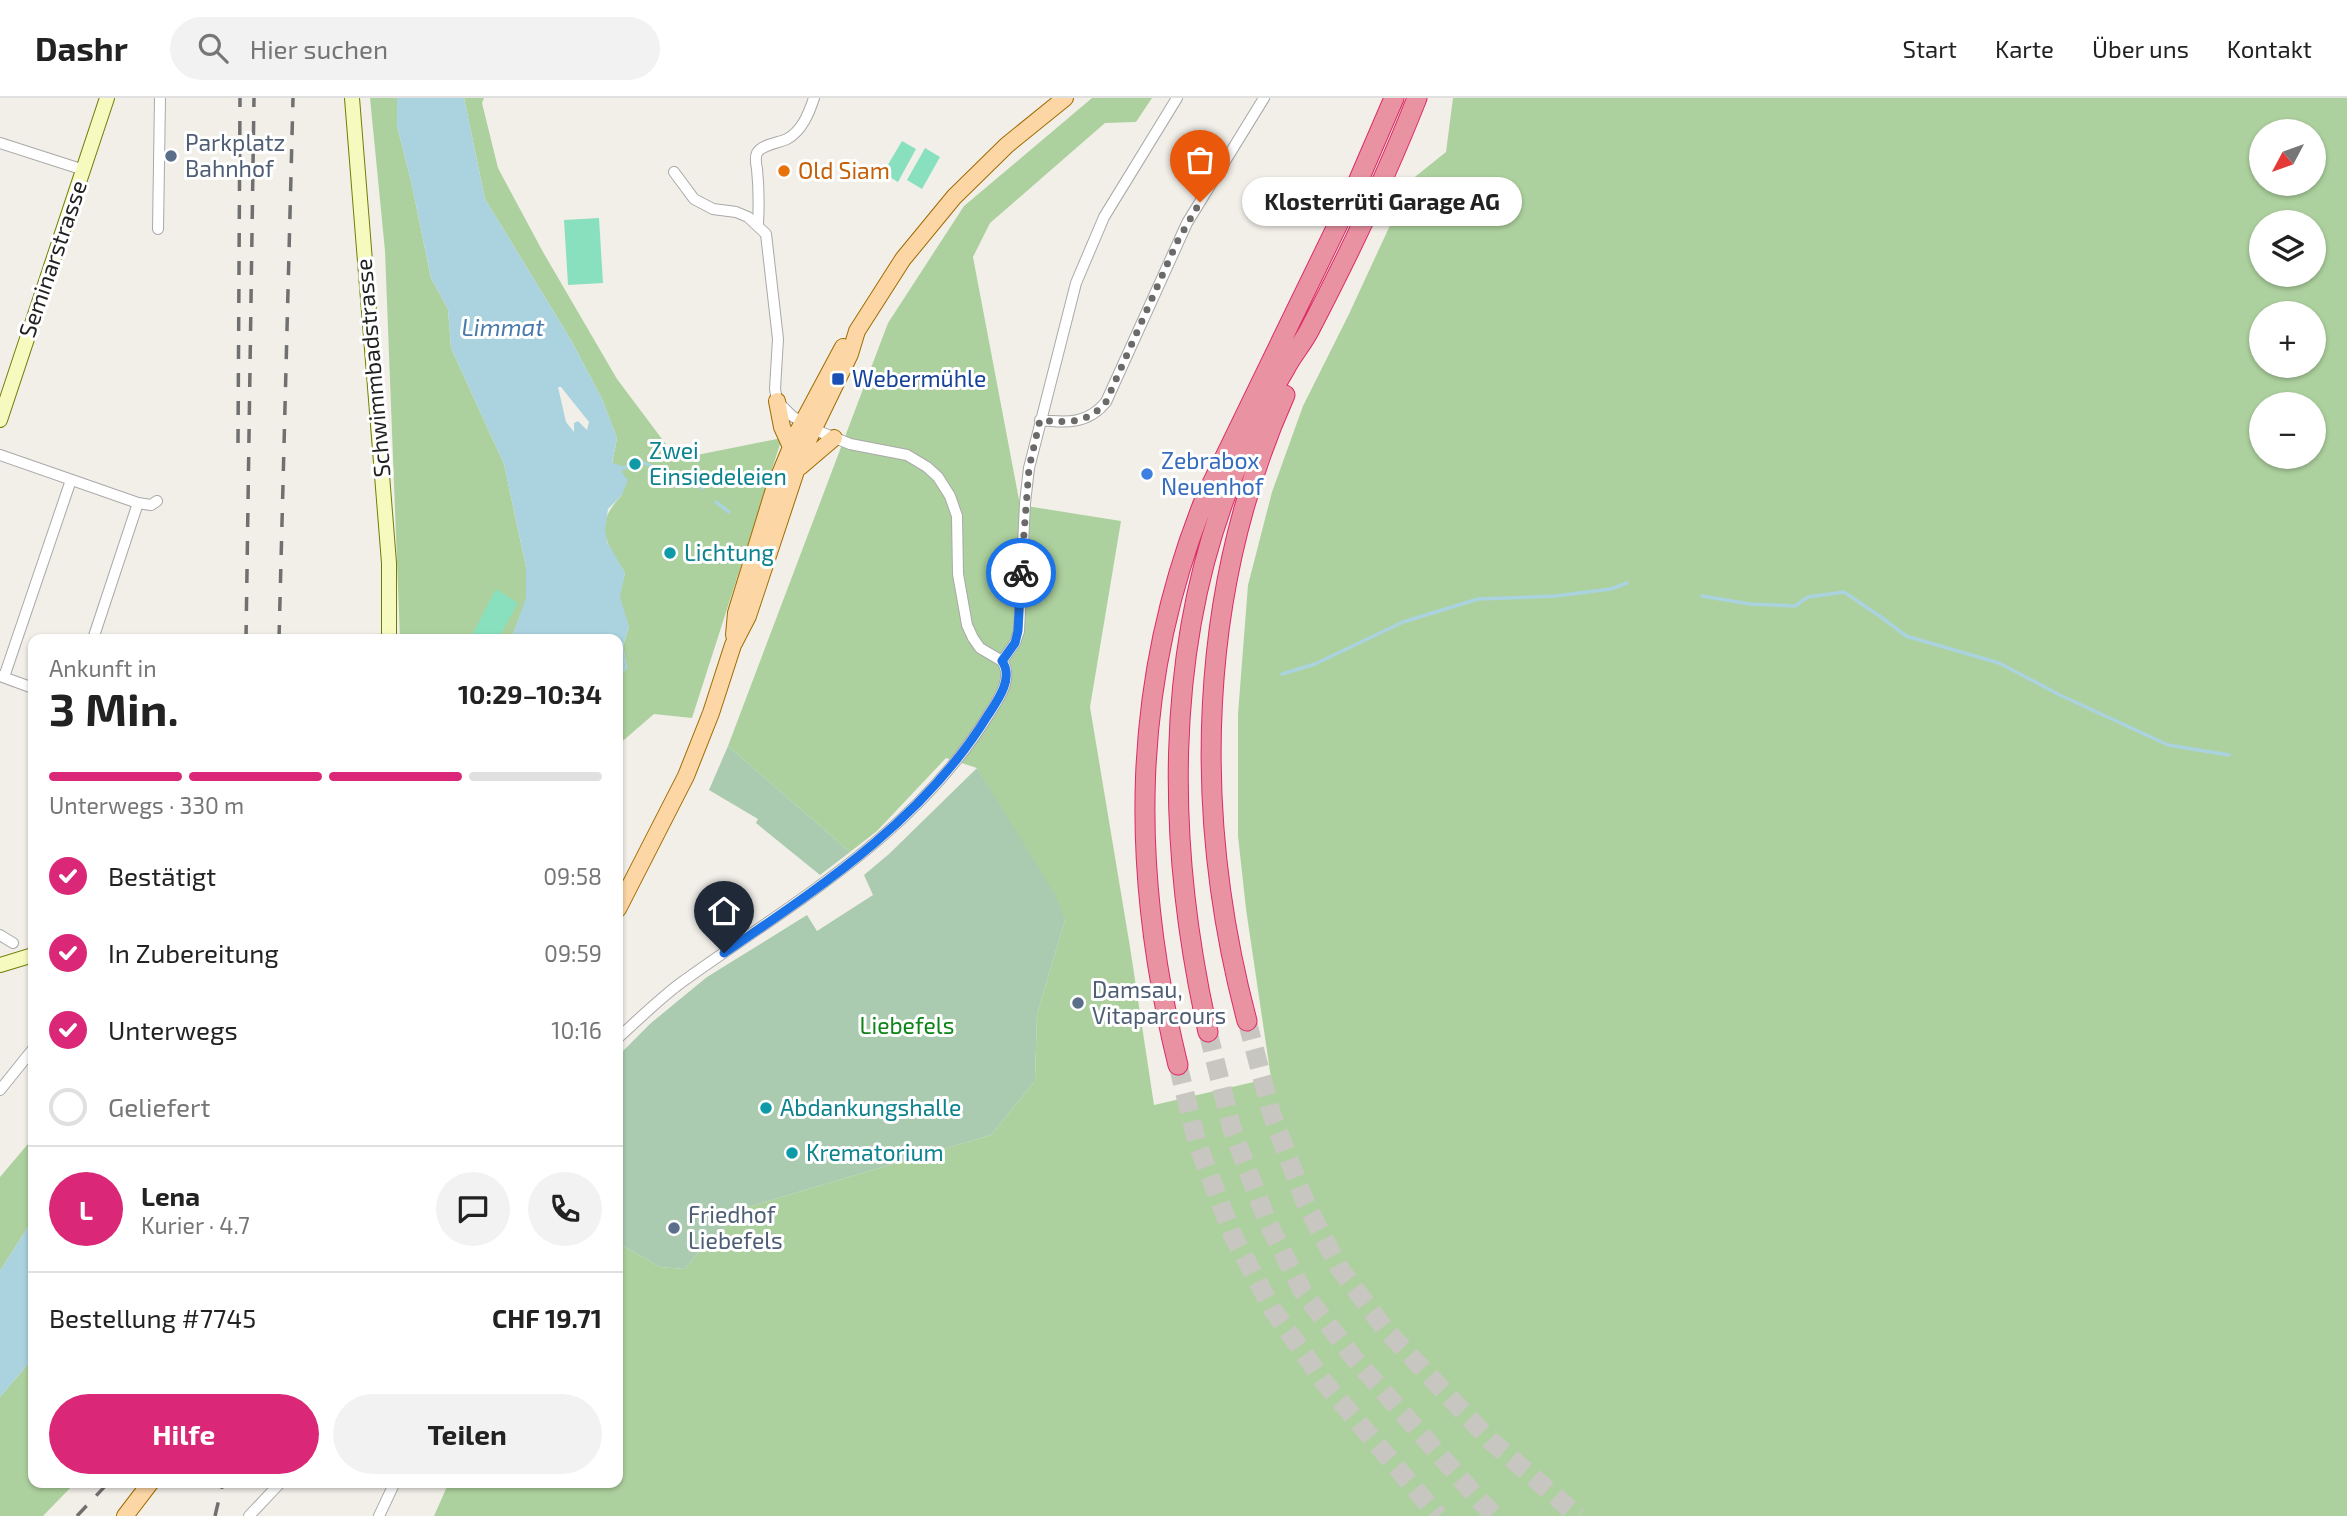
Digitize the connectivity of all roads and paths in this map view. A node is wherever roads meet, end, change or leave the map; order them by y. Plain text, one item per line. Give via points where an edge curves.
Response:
1 (107, 98) edge
2 (160, 98) edge
3 (352, 98) edge
4 (814, 98) edge
5 (1065, 98) edge
6 (1177, 98) edge
7 (1264, 98) edge
8 (1394, 98) edge
9 (1417, 98) edge
10 (0, 143) edge
11 (83, 170) junction
12 (674, 172) dead end
13 (758, 225) junction
14 (158, 229) dead end
15 (1308, 332) junction
16 (6, 384) edge
17 (776, 401) junction
18 (0, 419) edge
19 (1040, 420) junction
20 (808, 426) junction
21 (834, 438) junction
22 (791, 447) junction
23 (0, 455) edge
24 (796, 471) junction
25 (71, 480) junction
26 (157, 501) dead end
27 (138, 503) junction
28 (95, 634) edge
29 (389, 634) edge
30 (733, 645) junction
31 (1002, 661) junction
32 (2, 677) edge
33 (28, 686) edge
34 (637, 871) junction
35 (623, 887) edge
36 (623, 899) edge
37 (0, 936) edge
38 (13, 943) dead end
39 (28, 957) edge
40 (0, 965) edge
41 (1247, 1021) tunnel mouth
42 (1208, 1032) tunnel mouth
43 (623, 1034) edge
44 (28, 1055) edge
45 (1178, 1065) tunnel mouth
46 (0, 1090) edge
47 (146, 1488) edge
48 (275, 1488) edge
49 (392, 1488) edge
50 (125, 1516) edge
51 (249, 1516) edge
52 (379, 1516) edge

1 - 11 main road, Seminarstrasse
2 - 14 street
3 - 29 main road, Schwimmbadstrasse via 388,563
4 - 13 street via 795,133 757,153
5 - 20 main road via 1007,145 944,208 898,266 857,331 850,354
6 - 19 street via 1092,241 1067,312
7 - 19 street via 1184,230 1106,402 1080,421
8 - 45 highway via 1354,191 1206,495 1163,627 1147,728 1143,822 1154,944
9 - 15 highway
10 - 11 street
11 - 16 main road, Seminarstrasse
12 - 13 street via 694,199 713,209 736,212
13 - 17 street via 766,234 770,253 778,339
15 - 41 highway via 1244,508 1214,674 1210,756 1214,843 1228,940
15 - 42 highway via 1284,370 1224,502 1206,558 1189,643 1180,726 1179,823 1187,919
16 - 18 main road, Seminarstrasse
17 - 20 street
17 - 22 main road
19 - 31 street via 1025,503 1018,631
20 - 21 street
20 - 22 main road
20 - 24 main road
21 - 24 main road
21 - 31 street via 907,455 943,483 957,516 958,575 967,625 980,648
22 - 30 main road via 740,601
23 - 25 street
24 - 30 main road via 748,616
25 - 27 street
25 - 32 street
26 - 27 street
27 - 28 street
30 - 34 main road via 686,776
31 - 43 street via 1006,679 987,717 901,821 801,901 680,984
32 - 33 street
34 - 35 main road
34 - 36 main road
37 - 38 street
39 - 40 main road
44 - 46 street
47 - 50 main road
48 - 51 street
49 - 52 street

